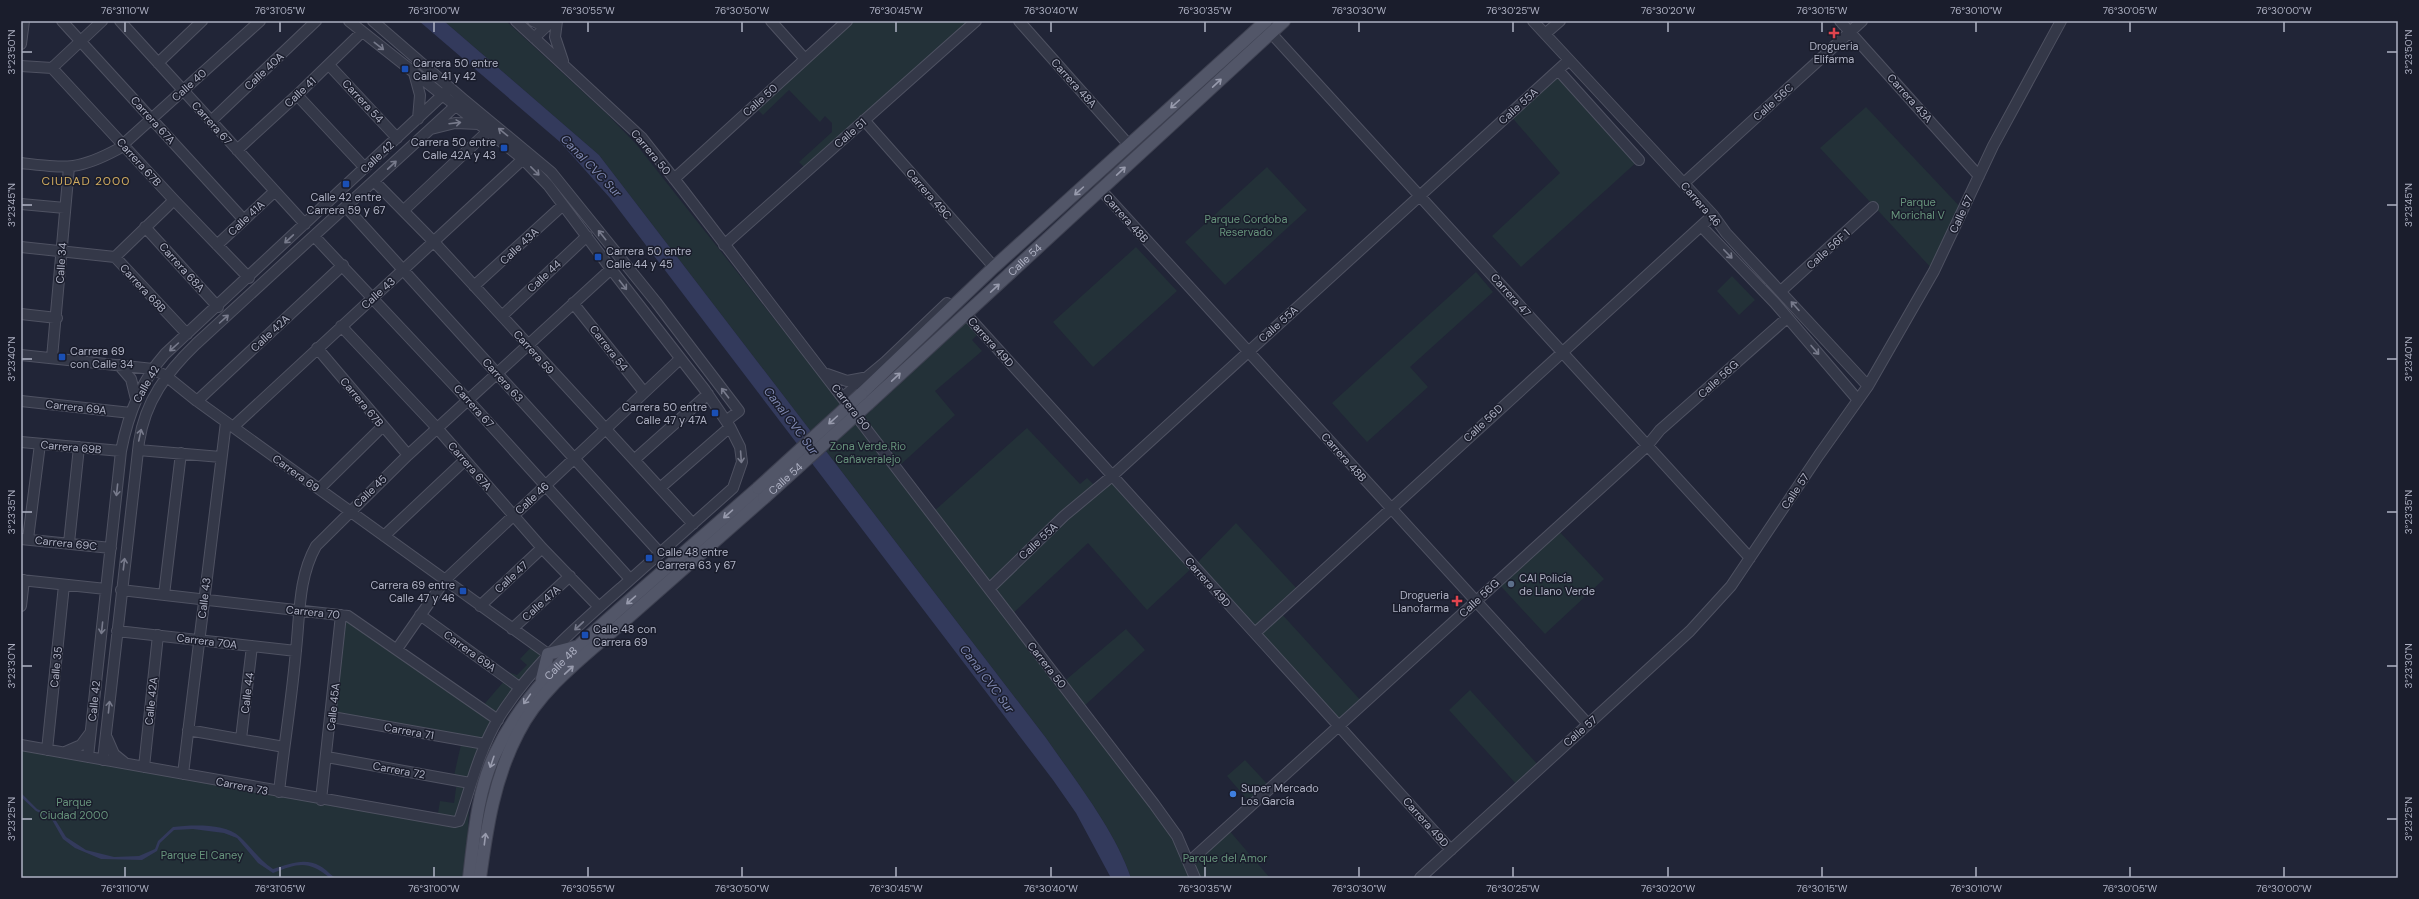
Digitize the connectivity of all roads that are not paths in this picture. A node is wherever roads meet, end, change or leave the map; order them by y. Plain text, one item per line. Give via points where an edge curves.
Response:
1 (24, 21) edge
2 (62, 21) edge
3 (102, 21) edge
4 (120, 21) edge
5 (202, 21) edge
6 (260, 21) edge
7 (316, 21) edge
8 (349, 21) edge
9 (373, 21) edge
10 (516, 21) edge
11 (534, 21) edge
12 (544, 21) edge
13 (552, 21) edge
14 (557, 21) edge
15 (772, 21) edge
16 (847, 21) edge
17 (976, 21) edge
18 (1019, 21) edge
19 (1265, 21) edge
20 (1284, 21) edge
21 (1533, 21) edge
22 (1560, 21) edge
23 (1840, 21) edge
24 (1862, 21) edge
25 (2061, 21) edge
26 (362, 32) junction
27 (1850, 32) junction
28 (1271, 33) junction
29 (1545, 34) junction
30 (534, 38) junction
31 (80, 41) junction
32 (21, 44) edge
33 (806, 59) junction
34 (1569, 60) junction
35 (158, 63) junction
36 (329, 65) junction
37 (21, 66) edge
38 (52, 68) junction
39 (567, 68) junction
40 (1558, 70) junction
41 (414, 73) junction
42 (182, 90) junction
43 (446, 91) junction
44 (297, 95) junction
45 (435, 102) junction
46 (459, 102) junction
47 (446, 114) junction
48 (151, 118) junction
49 (418, 118) junction
50 (864, 120) junction
51 (211, 121) junction
52 (484, 128) junction
53 (430, 129) junction
54 (397, 138) junction
55 (1129, 145) junction
56 (121, 147) junction
57 (237, 150) junction
58 (523, 159) junction
59 (1640, 160) dead end
60 (21, 163) edge
61 (69, 167) junction
62 (365, 168) junction
63 (1979, 176) junction
64 (674, 179) junction
65 (374, 181) junction
66 (1684, 183) junction
67 (1100, 190) junction
68 (275, 191) junction
69 (1419, 195) junction
70 (174, 200) junction
71 (21, 204) edge
72 (563, 205) junction
73 (346, 207) junction
74 (1873, 207) dead end
75 (65, 208) junction
76 (404, 210) junction
77 (1712, 215) junction
78 (244, 220) junction
79 (305, 224) junction
80 (1701, 226) junction
81 (145, 227) junction
82 (314, 236) junction
83 (587, 236) junction
84 (434, 242) junction
85 (217, 245) junction
86 (724, 245) junction
87 (21, 247) edge
88 (62, 252) junction
89 (114, 257) junction
90 (343, 265) junction
91 (994, 267) junction
92 (610, 269) junction
93 (404, 270) junction
94 (249, 278) junction
95 (474, 286) junction
96 (1781, 291) junction
97 (373, 297) junction
98 (573, 303) junction
99 (218, 307) junction
100 (21, 314) edge
101 (966, 314) junction
102 (502, 316) junction
103 (57, 318) junction
104 (1787, 318) junction
105 (341, 326) junction
106 (188, 334) junction
107 (528, 345) junction
108 (317, 348) junction
109 (1248, 351) junction
110 (1562, 351) junction
111 (21, 355) edge
112 (52, 358) junction
113 (680, 358) junction
114 (119, 365) junction
115 (153, 369) junction
116 (824, 372) junction
117 (497, 373) junction
118 (869, 375) junction
119 (166, 376) junction
120 (1868, 386) junction
121 (644, 392) junction
122 (708, 394) junction
123 (843, 397) junction
124 (136, 399) junction
125 (865, 399) junction
126 (468, 400) junction
127 (1858, 400) junction
128 (21, 401) edge
129 (197, 401) junction
130 (131, 413) junction
131 (230, 424) junction
132 (728, 424) junction
133 (383, 426) junction
134 (437, 428) junction
135 (605, 429) junction
136 (21, 442) edge
137 (40, 444) junction
138 (1647, 446) junction
139 (79, 447) junction
140 (138, 450) junction
141 (121, 451) junction
142 (181, 453) junction
143 (408, 455) junction
144 (221, 457) junction
145 (465, 460) junction
146 (574, 460) junction
147 (634, 460) junction
148 (1112, 476) junction
149 (545, 485) junction
150 (660, 488) junction
151 (758, 488) joint
152 (319, 489) junction
153 (764, 498) joint
154 (1391, 508) junction
155 (350, 511) junction
156 (513, 515) junction
157 (693, 524) junction
158 (384, 536) junction
159 (25, 539) edge
160 (69, 543) junction
161 (111, 548) junction
162 (542, 548) junction
163 (660, 553) junction
164 (1750, 558) junction
165 (570, 576) junction
166 (22, 580) edge
167 (445, 580) junction
168 (630, 580) junction
169 (64, 585) junction
170 (106, 589) junction
171 (989, 589) junction
172 (121, 590) junction
173 (164, 595) junction
174 (205, 599) junction
175 (1476, 602) junction
176 (21, 606) edge
177 (480, 606) junction
178 (599, 606) junction
179 (300, 610) junction
180 (342, 615) junction
181 (420, 615) junction
182 (512, 629) junction
183 (117, 630) junction
184 (1255, 633) junction
185 (158, 635) junction
186 (199, 640) junction
187 (252, 646) junction
188 (578, 646) junction
189 (397, 649) junction
190 (296, 651) junction
191 (548, 654) junction
192 (541, 681) junction
193 (520, 687) junction
194 (332, 717) junction
195 (498, 720) junction
196 (1588, 724) junction
197 (1339, 727) junction
198 (188, 730) junction
199 (513, 730) junction
200 (90, 731) junction
201 (106, 734) junction
202 (241, 739) junction
203 (485, 744) junction
204 (21, 745) edge
205 (284, 746) junction
206 (47, 750) junction
207 (64, 752) junction
208 (88, 757) junction
209 (328, 757) junction
210 (103, 760) junction
211 (128, 764) junction
212 (144, 767) junction
213 (183, 774) junction
214 (470, 783) junction
215 (279, 792) junction
216 (322, 800) junction
217 (461, 816) joint
218 (1451, 850) junction
219 (1189, 862) junction
220 (469, 878) edge
221 (480, 878) edge
222 (1194, 878) edge
223 (1420, 878) edge

1 - 32 street
2 - 31 street, Carrera 67A
3 - 31 street
4 - 35 street, Carrera 67
5 - 35 street
6 - 42 street, Calle 40
7 - 51 street, Calle 40A
8 - 26 street
9 - 43 street
10 - 30 street, Carrera 50
11 - 12 street via 539,24
13 - 30 street
14 - 39 street via 557,48
15 - 33 street
16 - 33 street, Calle 50
17 - 50 street, Calle 51
18 - 55 street, Carrera 48A
19 -> 55 main road, Calle 54
20 - 28 main road, Calle 54
21 - 29 street, Carrera 46
22 - 29 street
23 - 27 street, Carrera 43A
24 - 27 street, Calle 56C
25 - 63 street, Calle 57
26 - 36 street, Calle 41
26 -> 41 street
27 - 63 street, Carrera 43A
27 - 66 street, Calle 56C
67 -> 28 main road, Calle 54
28 - 69 street, Carrera 47
29 - 34 street, Carrera 46
30 - 39 street, Carrera 50
31 - 38 street
31 - 48 street, Carrera 67A
33 - 64 street, Calle 50
34 - 40 street, Calle 55A
34 - 66 street, Carrera 46
35 - 42 street, Carrera 67
36 - 44 street, Calle 41
36 - 54 street, Carrera 54
37 - 38 street
38 - 56 street, Carrera 67B
39 - 64 street, Carrera 50 via 642,138
40 - 59 street
40 - 69 street, Calle 55A
41 - 43 street
41 - 49 street via 420,95
42 - 48 street, Calle 40
42 - 51 street, Carrera 67
43 - 45 street, Calle 42
43 - 46 street
44 - 57 street, Calle 41
44 - 62 street
45 - 47 street via 447,101 449,107
45 - 49 street, Calle 42
46 - 47 street, Calle 42
46 - 52 street
132 -> 46 street via 739,411 656,302 551,172
47 - 53 street, Calle 42
48 - 56 street, Calle 40
48 - 78 street, Carrera 67A
49 - 54 street, Calle 42
50 - 86 street, Calle 51
50 - 91 street, Carrera 49C
51 - 57 street, Carrera 67
53 -> 52 street via 463,122
52 - 58 street
52 - 76 street
65 -> 53 street, Calle 42
54 - 62 street, Calle 42
55 -> 91 main road, Calle 54
56 - 61 street, Calle 40 via 93,162
56 - 70 street, Carrera 67B
57 - 68 street, Carrera 67
58 -> 72 street
58 - 84 street, Calle 43
60 - 61 street, Calle 40
61 - 75 street, Calle 34
62 - 79 street, Calle 42
63 - 120 street, Calle 57 via 1934,271
64 - 86 street, Carrera 50
65 - 73 street, Calle 42
65 - 76 street, Carrera 59
66 - 77 street, Carrera 46
101 -> 67 main road, Calle 54
67 - 109 street, Carrera 48B
68 - 78 street, Calle 41A
68 - 79 street, Carrera 67
69 - 109 street, Calle 55A
69 - 110 street, Carrera 47
70 - 81 street
70 - 85 street, Carrera 67B
71 - 75 street
72 - 83 street
72 - 95 street, Calle 43A
73 - 82 street, Calle 42
73 - 93 street, Carrera 63
74 - 96 street, Calle 56F 1
75 - 88 street, Calle 34
76 - 84 street, Carrera 59
77 - 80 street, Calle 56D
77 - 96 street, Carrera 46
78 - 85 street, Calle 41A
79 -> 94 street, Calle 42
80 -> 104 street, Carrera 46
80 - 110 street, Calle 56D
81 - 89 street
81 - 99 street, Carrera 68A
82 - 90 street, Carrera 67
119 -> 82 street, Calle 42 via 196,344
83 - 92 street
83 - 102 street, Calle 44
84 - 93 street, Calle 43
84 - 95 street, Carrera 59
85 - 94 street, Carrera 67B
86 - 116 street, Carrera 50
87 - 88 street, Carrera 68B
88 - 89 street, Carrera 68B
88 - 103 street, Calle 34
89 - 106 street, Carrera 68B
90 - 97 street, Carrera 67
90 - 129 street, Calle 42A
91 - 118 street, Calle 54 via 949,302
91 - 125 main road, Calle 54
92 - 98 street, Calle 45
92 -> 113 street
93 - 97 street, Calle 43
93 - 117 street, Carrera 63
94 - 99 street, Calle 42
95 - 102 street, Carrera 59
120 -> 96 street, Carrera 46
97 - 105 street, Calle 43
97 - 126 street, Carrera 67
98 - 107 street, Calle 45
98 - 121 street, Carrera 54
99 - 106 street, Calle 42
100 - 103 street
125 -> 101 main road, Calle 54
101 - 148 street, Carrera 49D
102 - 107 street, Carrera 59
103 - 112 street, Calle 34
104 -> 127 street, Carrera 46
104 - 138 street, Calle 56G via 1660,430
105 - 108 street, Calle 43
105 - 134 street, Carrera 67A
106 -> 115 street, Calle 42
107 - 117 street, Calle 45
107 - 135 street, Carrera 59
108 - 131 street, Calle 43
108 - 133 street, Carrera 67B
109 - 148 street, Calle 55A
109 - 154 street, Carrera 48B
110 - 138 street, Carrera 47
110 - 154 street, Calle 56D
111 - 112 street, Carrera 69
112 - 114 street, Carrera 69
113 - 121 street, Calle 46
113 - 122 street
114 - 115 street, Carrera 69
114 - 124 street via 131,379
115 - 119 street, Carrera 69
115 - 124 street, Calle 42
116 - 118 street via 831,377 847,381
116 - 123 street, Carrera 50
117 - 126 street, Calle 45
117 - 146 street, Carrera 63
118 - 123 street, Calle 54
119 - 129 street, Carrera 69
140 -> 119 street, Calle 42 via 146,413
120 - 127 street, Calle 57
121 - 135 street, Calle 46
122 - 132 street
122 - 147 street
123 - 171 street, Carrera 50
124 - 130 street, Calle 42
125 -> 151 main road, Calle 54, bridge
125 - 153 main road, Calle 54, bridge
126 - 134 street, Calle 45
126 - 149 street, Carrera 67
127 - 164 street, Calle 57
128 - 130 street, Carrera 69A
129 - 131 street, Carrera 69
130 - 141 street, Calle 42
131 - 144 street, Calle 43
131 - 152 street, Carrera 69
132 - 150 street
132 -> 157 street, Calle 48 via 740,447 742,462 733,488
133 - 143 street, Carrera 67B
133 - 152 street
134 - 143 street, Calle 45
134 - 145 street, Carrera 67A
135 - 146 street, Calle 46
135 - 147 street, Carrera 59
136 - 137 street, Carrera 69B
137 - 139 street, Carrera 69B
137 - 159 street
138 - 164 street, Carrera 47
138 - 175 street, Calle 56G
139 - 141 street, Carrera 69B
139 - 160 street
140 - 142 street
172 -> 140 street, Calle 42
141 -> 161 street, Calle 42
142 - 144 street
142 - 173 street
143 - 155 street, Calle 45
144 - 174 street, Calle 43
145 - 156 street, Carrera 67A
145 - 158 street
146 - 149 street, Calle 46
146 - 163 street, Carrera 63
147 - 150 street, Carrera 59
148 - 171 street, Calle 55A via 1064,516
148 - 184 street, Carrera 49D
149 - 156 street, Calle 46
149 - 168 street, Carrera 67
150 - 157 street, Carrera 59
151 -> 188 main road, Calle 48
152 - 155 street, Carrera 69
199 -> 153 main road, Calle 48 via 568,671
154 - 175 street, Carrera 48B
154 - 184 street, Calle 56D
155 - 158 street, Carrera 69
155 - 179 street, Calle 45 via 316,546 306,563
156 - 162 street, Carrera 67A
156 - 167 street, Calle 46
157 - 163 street, Calle 48
158 - 167 street, Carrera 69
159 - 160 street, Carrera 69C
160 - 161 street, Carrera 69C
161 - 170 street, Calle 42
162 - 165 street, Carrera 67A
162 - 177 street, Calle 47
163 - 168 street, Calle 48
164 - 196 street, Calle 57 via 1715,606
165 - 178 street, Carrera 67A
165 - 182 street, Calle 47A
166 - 169 street
166 - 176 street
167 - 177 street, Carrera 69
167 - 181 street, Calle 46
168 - 178 street, Calle 48
169 - 170 street
169 - 206 street, Calle 35
170 -> 200 street, Calle 42
171 - 219 street, Carrera 50 via 1154,804 1177,836
172 - 173 street, Carrera 70
172 - 183 street, Calle 42
173 - 174 street, Carrera 70
174 - 179 street, Carrera 70
174 - 186 street, Calle 43
175 - 196 street, Carrera 48B
175 - 197 street, Calle 56G
177 - 182 street, Carrera 69
178 -> 191 street, Calle 48
179 - 180 street, Carrera 70
179 - 190 street, Calle 45
180 - 189 street, Carrera 70 via 352,618
180 - 194 street, Calle 45A
181 - 189 street, Calle 46
181 - 193 street, Carrera 69A
182 - 191 street, Carrera 69
183 - 185 street, Carrera 70A
201 -> 183 street, Calle 42
184 - 197 street, Carrera 49D
185 - 186 street, Carrera 70A
185 - 212 street, Calle 42A
186 - 187 street, Carrera 70A
186 - 198 street, Calle 43
187 - 190 street, Carrera 70A
187 - 202 street, Calle 44
188 - 191 main road
188 - 192 main road, Calle 48
189 - 195 street, Carrera 70
190 - 205 street, Calle 45
191 - 192 main road
191 - 193 street, Calle 48
192 -> 199 main road, Calle 48
193 - 195 street, Calle 48
194 - 203 street, Carrera 71
194 - 209 street, Calle 45A
195 - 203 street, Calle 48
196 - 218 street, Calle 57 via 1560,747
197 - 218 street, Carrera 49D
197 - 219 street, Calle 56G
198 - 202 street
198 - 213 street, Calle 43
199 -> 220 main road, Calle 48 via 494,755 480,802
221 -> 199 main road, Calle 48 via 487,824
200 - 207 street via 80,745
200 - 208 street, Calle 42
201 - 210 street, Calle 42
201 - 211 street via 114,754
202 - 205 street
203 - 214 street, Calle 48
204 - 206 street, Carrera 73
205 - 215 street, Calle 45
206 - 207 street, Carrera 73
207 - 208 street, Carrera 73
208 - 210 street, Carrera 73
209 - 214 street, Carrera 72
209 - 216 street, Calle 45A
210 - 211 street, Carrera 73
211 - 212 street, Carrera 73
212 - 213 street, Carrera 73
213 - 215 street, Carrera 73
214 - 217 street, Calle 48
215 - 216 street, Carrera 73
216 - 217 street, Carrera 73 via 454,822 459,821
218 - 223 street, Calle 57
219 - 222 street, Carrera 50

